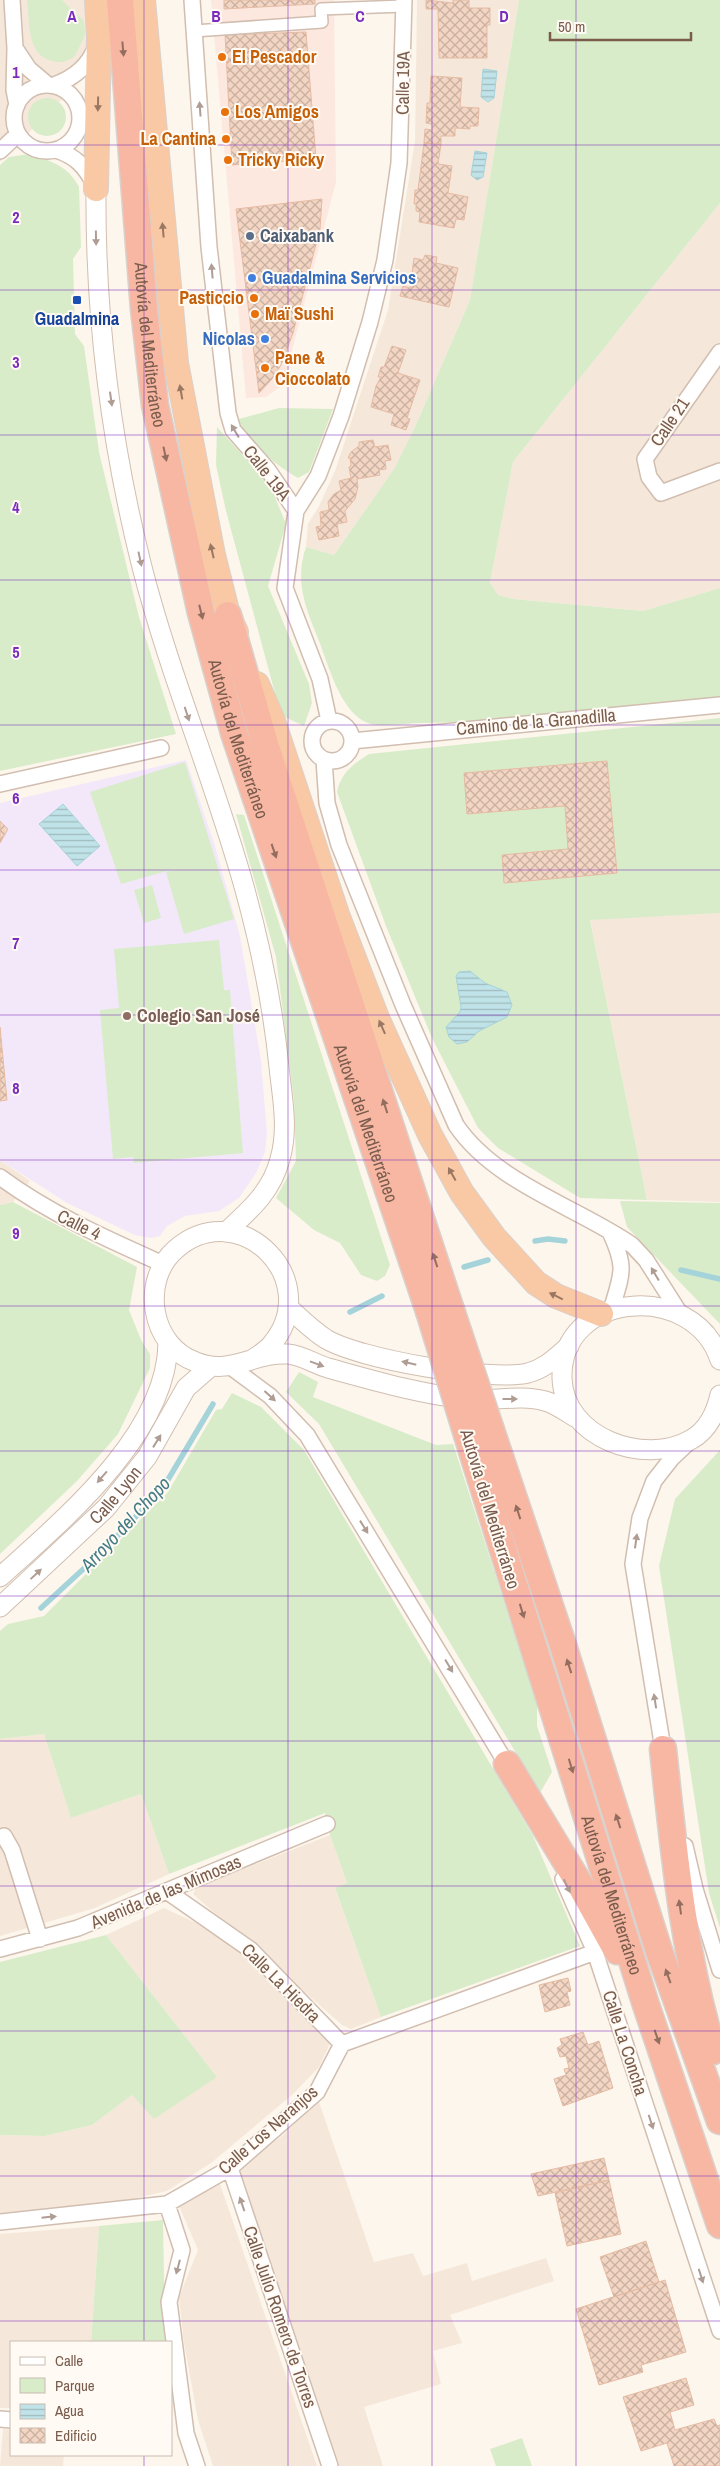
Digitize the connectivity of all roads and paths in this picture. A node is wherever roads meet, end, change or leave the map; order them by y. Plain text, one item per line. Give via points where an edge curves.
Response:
1 (12, 0) edge
2 (97, 0) edge
3 (120, 0) edge
4 (143, 0) edge
5 (192, 0) edge
6 (404, 3) edge
7 (194, 31) junction
8 (98, 38) junction
9 (15, 48) junction
10 (51, 85) junction
11 (17, 105) junction
12 (18, 134) junction
13 (56, 150) junction
14 (0, 151) edge
15 (96, 189) junction
16 (720, 352) edge
17 (720, 471) edge
18 (296, 511) junction
19 (228, 615) junction
20 (720, 705) edge
21 (329, 721) junction
22 (352, 741) junction
23 (161, 748) dead end
24 (324, 760) junction
25 (0, 784) edge
26 (0, 1177) edge
27 (226, 1232) junction
28 (610, 1232) junction
29 (163, 1264) junction
30 (288, 1307) junction
31 (439, 1309) junction
32 (606, 1312) junction
33 (681, 1315) junction
34 (168, 1342) junction
35 (570, 1345) junction
36 (253, 1359) junction
37 (720, 1360) edge
38 (210, 1367) junction
39 (231, 1367) junction
40 (720, 1396) edge
41 (575, 1417) junction
42 (692, 1440) junction
43 (489, 1462) junction
44 (0, 1577) edge
45 (0, 1607) edge
46 (663, 1750) junction
47 (507, 1764) junction
48 (328, 1824) dead end
49 (4, 1836) dead end
50 (168, 1892) junction
51 (40, 1939) junction
52 (0, 1949) edge
53 (595, 1952) junction
54 (720, 1970) edge
55 (645, 2002) junction
56 (342, 2044) junction
57 (720, 2073) edge
58 (720, 2120) edge
59 (230, 2168) junction
60 (167, 2204) junction
61 (0, 2222) edge
62 (720, 2225) edge
63 (720, 2331) edge
64 (172, 2341) edge
65 (172, 2346) edge
66 (178, 2433) edge
67 (197, 2466) edge
68 (330, 2466) edge

1 - 9 street
2 - 8 highway
3 -> 31 highway, Autovía del Mediterráneo via 144,309 155,405 199,603 234,732
19 -> 4 highway, Autovía del Mediterráneo via 199,494 176,363
5 - 7 street, Calle 19A
6 - 7 street via 321,9 322,22
6 - 18 street, Calle 19A via 400,163 385,260 341,416 318,476
18 -> 7 street, Calle 19A via 268,470 233,430 228,413 209,247
8 - 10 street via 87,64 70,78
8 -> 15 highway
9 - 10 street via 29,69
9 - 11 street
10 - 11 street via 29,90
10 - 13 street via 70,93 76,100 81,117 71,141
11 - 12 street via 15,124
12 - 13 street via 38,150
12 - 14 street
13 - 15 street via 78,161
15 -> 27 street via 102,338 118,451 140,558 244,888 263,964 276,1044 286,1129 280,1159 270,1187
16 - 17 street, Calle 21 via 645,459 649,477 661,493
18 - 21 street via 284,588 320,679
31 -> 19 highway, Autovía del Mediterráneo
32 -> 19 highway via 556,1296 536,1283 494,1237 462,1193 430,1135 357,967 273,721
20 - 22 street, Camino de la Granadilla
21 - 22 street via 348,728
21 - 24 street via 318,726 312,738 314,751
22 - 24 street via 348,754 343,758
23 - 25 street
24 - 28 street via 327,803 339,845 403,1006 456,1125 482,1156
26 - 29 street, Calle 4 via 25,1196 78,1225
27 - 29 street via 190,1239
27 - 30 street via 247,1237 280,1265 287,1285
28 - 32 street via 623,1266 621,1280
33 -> 28 street via 640,1252
29 - 34 street via 155,1283 153,1304 158,1325
35 -> 30 street via 549,1365 528,1373 463,1372 415,1364 340,1344 318,1332
30 - 36 street via 283,1328 270,1346
31 - 43 highway, Autovía del Mediterráneo, bridge
32 - 33 street via 646,1306
32 - 35 street via 585,1324
33 - 37 street via 702,1328
34 - 38 street via 180,1354
34 -> 44 street, Calle Lyon via 168,1362 157,1396 120,1457 81,1501
35 - 41 street via 562,1367 562,1379
36 - 39 street
36 -> 41 street via 291,1354 326,1367 422,1392 465,1399 544,1401
38 - 39 street
45 -> 38 street, Calle Lyon via 111,1502 147,1457 186,1388
39 -> 47 street, Calle La Concha via 270,1396 307,1435
40 - 42 street via 708,1423
41 - 42 street via 603,1440 625,1446 650,1449
46 -> 42 street via 633,1564 640,1518 654,1481
43 -> 55 highway, Autovía del Mediterráneo
58 -> 43 highway, Autovía del Mediterráneo via 659,1951 562,1642
46 - 54 street via 695,1889
57 -> 46 highway via 689,1961
47 -> 53 street, Calle La Concha
47 - 55 highway via 582,1888
48 - 50 street, Avenida de las Mimosas
49 - 51 street via 12,1850
50 - 51 street, Avenida de las Mimosas via 78,1928
50 - 56 street, Calle La Hiedra via 251,1950
51 - 52 street, Avenida de las Mimosas
53 - 56 street
53 -> 63 street, Calle La Concha
55 -> 62 highway, Autovía del Mediterráneo
56 - 59 street, Calle Los Naranjos via 317,2092
59 - 60 street, Calle Los Naranjos
68 -> 59 street, Calle Julio Romero de Torres
61 -> 60 street, Calle Los Naranjos
60 -> 64 street via 182,2250 169,2302
65 -> 66 street
66 - 67 street

